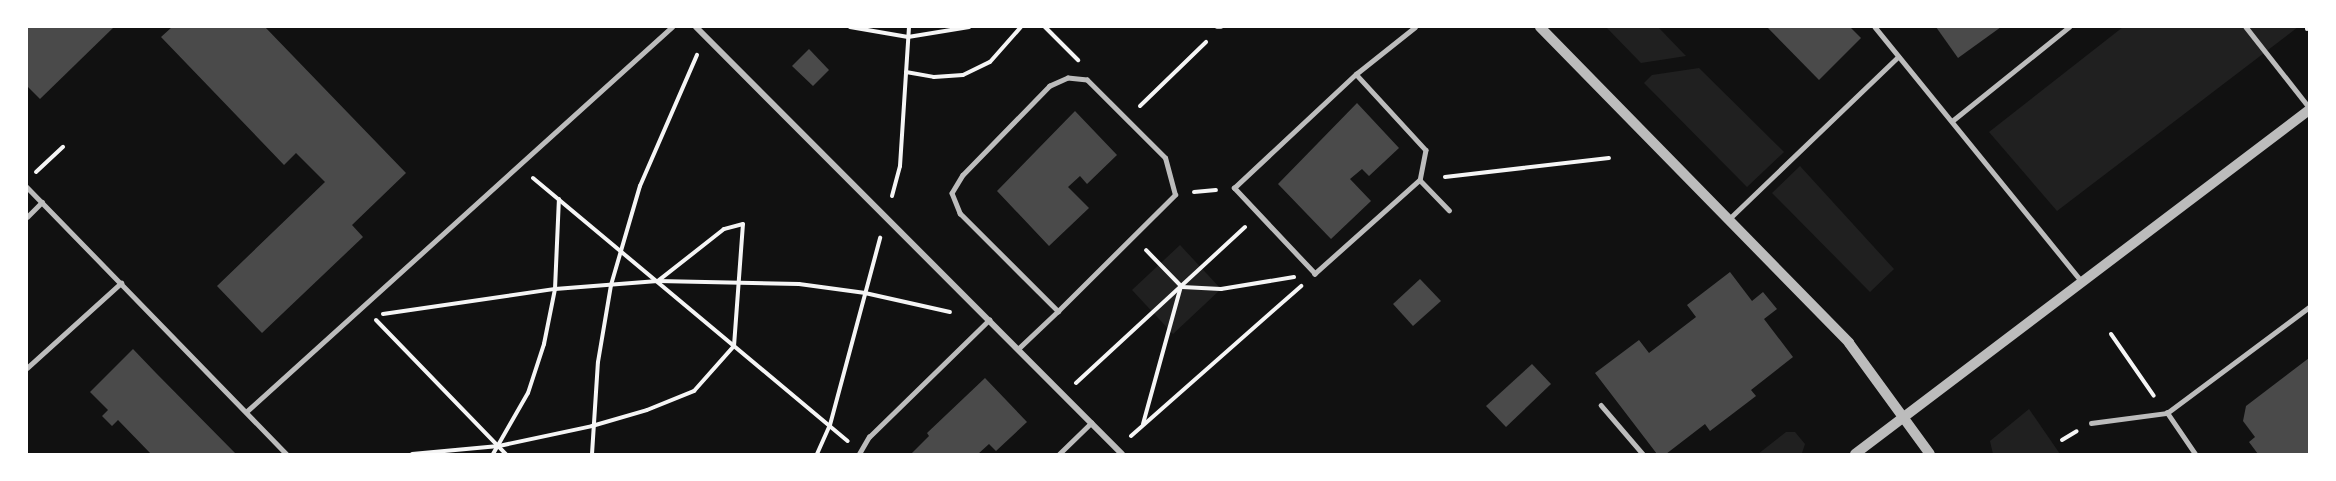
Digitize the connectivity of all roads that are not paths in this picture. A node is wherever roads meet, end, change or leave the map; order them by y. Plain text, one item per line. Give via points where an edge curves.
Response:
1 (672, 27) edge
2 (696, 27) edge
3 (1414, 27) edge
4 (1540, 27) edge
5 (1875, 27) edge
6 (2069, 27) edge
7 (2246, 27) edge
8 (1898, 57) junction
9 (1356, 74) junction
10 (2309, 109) edge
11 (1953, 121) junction
12 (1420, 180) junction
13 (27, 187) edge
14 (42, 202) junction
15 (1449, 210) dead end
16 (27, 217) edge
17 (1730, 218) junction
18 (2082, 282) junction
19 (121, 283) junction
20 (2309, 307) edge
21 (1058, 311) junction
22 (988, 320) junction
23 (1018, 349) junction
24 (27, 368) edge
25 (1601, 405) dead end
26 (246, 412) junction
27 (2167, 413) junction
28 (1904, 417) junction
29 (1091, 423) junction
30 (2091, 423) dead end
31 (859, 452) edge
32 (1120, 452) edge
33 (287, 454) edge
34 (1059, 454) edge
35 (1643, 454) edge
36 (1855, 454) edge
37 (1930, 454) edge
38 (2195, 454) edge

1 - 26 lane
2 - 22 street
3 - 9 lane
4 - 17 street
5 - 8 lane
6 - 11 lane
7 - 10 lane
8 - 11 lane
8 - 17 lane
9 - 12 lane via 1426,150
9 - 12 lane via 1234,188 1315,274
10 - 18 street
11 - 18 lane
12 - 15 lane
13 - 14 lane
14 - 16 lane
14 - 19 lane
17 - 28 street via 1849,343
18 - 28 street
19 - 24 lane
19 - 26 lane
20 - 27 lane
21 - 21 lane via 960,213 951,193 963,175 1050,86 1068,78 1086,80 1165,158 1175,195
21 - 23 lane
22 - 23 street
22 - 31 lane
23 - 29 street
25 - 35 lane
26 - 33 lane
27 - 30 lane
27 - 38 lane
28 - 36 street
28 - 37 street
29 - 32 street
29 - 34 lane

